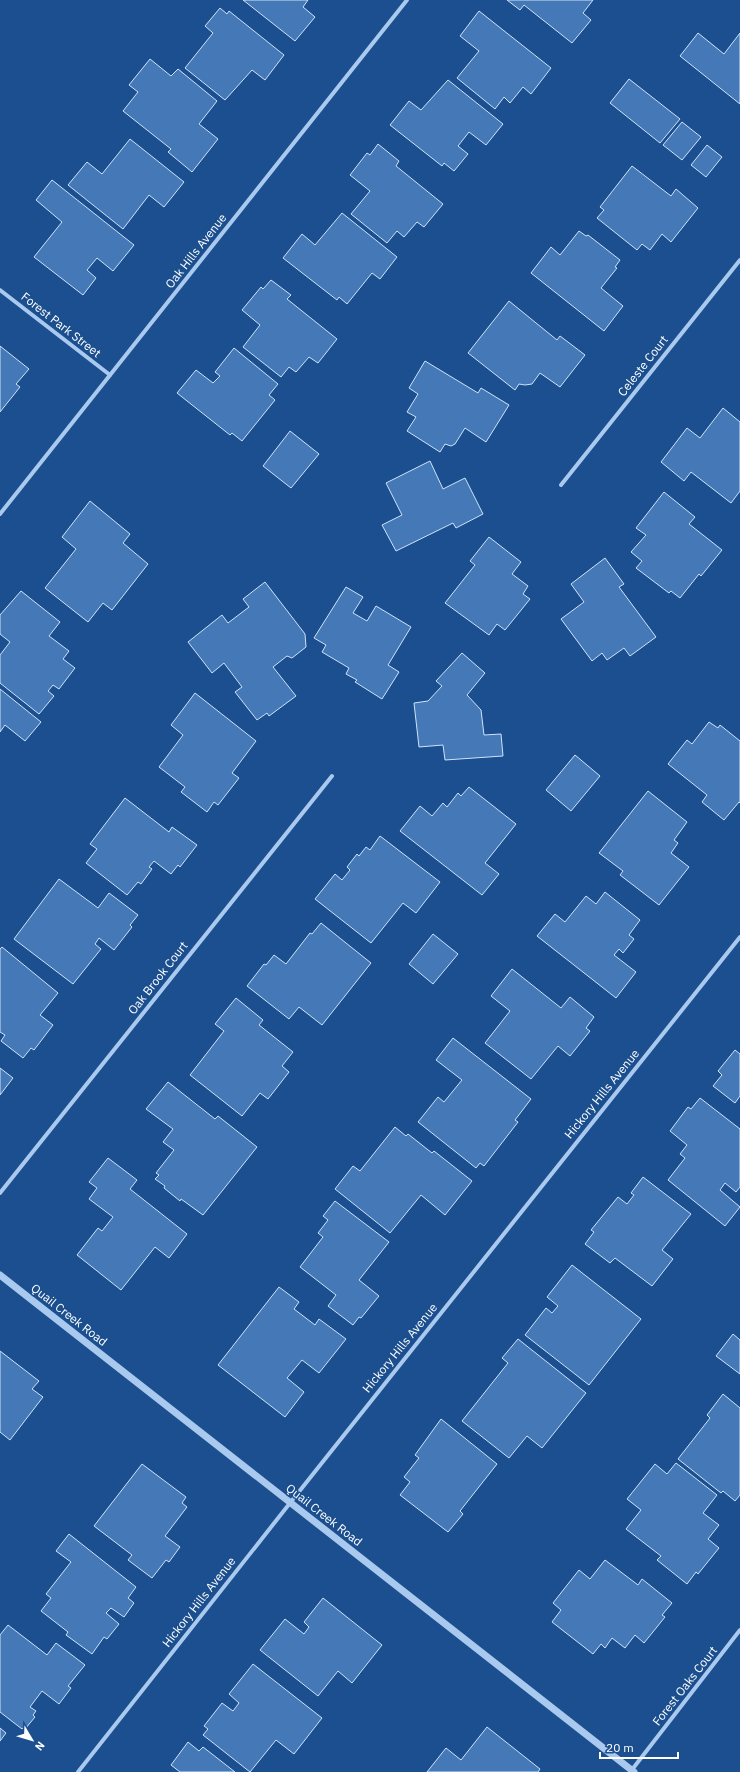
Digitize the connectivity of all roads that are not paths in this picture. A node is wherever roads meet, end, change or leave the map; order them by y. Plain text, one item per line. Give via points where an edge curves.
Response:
1 (408, 0) edge
2 (740, 260) edge
3 (0, 290) edge
4 (110, 375) junction
5 (561, 485) dead end
6 (0, 514) edge
7 (332, 776) dead end
8 (740, 937) edge
9 (0, 1194) edge
10 (0, 1275) edge
11 (290, 1503) junction
12 (740, 1630) edge
13 (632, 1771) edge
14 (78, 1772) edge

1 - 4 street, Oak Hills Avenue
2 - 5 street, Celeste Court
3 - 4 street, Forest Park Street
4 - 6 street, Oak Hills Avenue
7 - 9 street, Oak Brook Court
8 - 11 street, Hickory Hills Avenue
10 - 11 street, Quail Creek Road
11 - 13 street, Quail Creek Road
11 - 14 street, Hickory Hills Avenue
12 - 13 street, Forest Oaks Court

